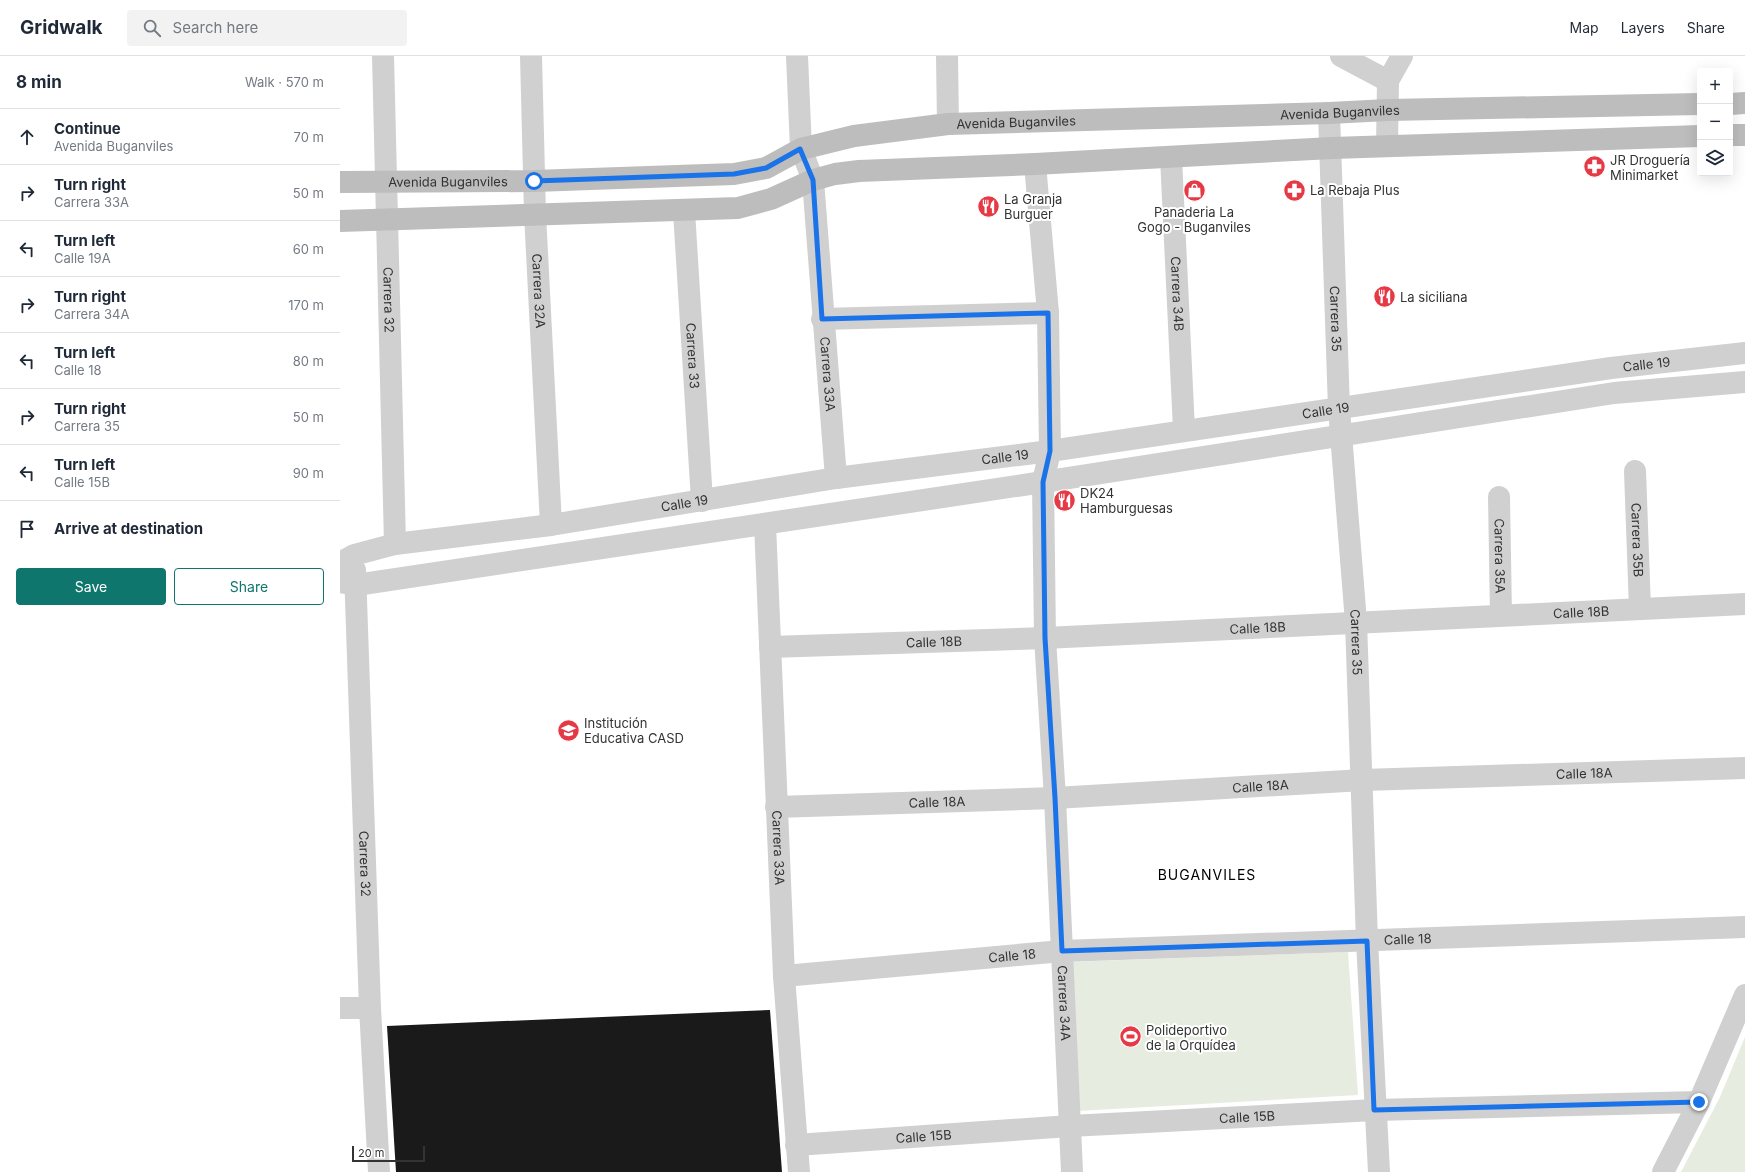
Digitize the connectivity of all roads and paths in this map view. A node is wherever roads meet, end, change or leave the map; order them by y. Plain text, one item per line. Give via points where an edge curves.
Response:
1 (383, 56) edge
2 (530, 56) edge
3 (797, 56) edge
4 (947, 56) edge
5 (1342, 56) edge
6 (1402, 56) edge
7 (1388, 81) junction
8 (1745, 103) edge
9 (1697, 104) edge
10 (1733, 104) edge
11 (1388, 110) junction
12 (1329, 113) junction
13 (948, 124) junction
14 (1733, 135) edge
15 (1745, 135) edge
16 (1697, 136) edge
17 (1387, 146) junction
18 (1332, 148) junction
19 (800, 149) junction
20 (1171, 157) junction
21 (1035, 164) junction
22 (813, 180) junction
23 (387, 181) junction
24 (534, 181) junction
25 (340, 182) edge
26 (684, 211) junction
27 (535, 214) junction
28 (387, 220) junction
29 (340, 221) edge
30 (1048, 313) junction
31 (822, 319) junction
32 (1745, 353) edge
33 (1745, 382) edge
34 (1339, 409) junction
35 (1184, 430) junction
36 (1341, 436) junction
37 (1050, 451) junction
38 (1635, 471) dead end
39 (836, 478) junction
40 (1043, 482) junction
41 (1500, 497) dead end
42 (702, 501) junction
43 (765, 524) junction
44 (551, 526) junction
45 (395, 544) junction
46 (347, 559) edge
47 (348, 583) edge
48 (1745, 604) edge
49 (1640, 609) junction
50 (1501, 615) junction
51 (1356, 622) junction
52 (1045, 638) junction
53 (770, 646) junction
54 (1745, 768) edge
55 (1363, 780) junction
56 (1055, 798) junction
57 (776, 807) junction
58 (1745, 927) edge
59 (1367, 941) junction
60 (1062, 951) junction
61 (784, 976) junction
62 (1745, 995) edge
63 (340, 1008) edge
64 (370, 1008) junction
65 (1699, 1102) junction
66 (1374, 1110) junction
67 (1070, 1126) junction
68 (796, 1145) junction
69 (379, 1172) edge
70 (799, 1172) edge
71 (1072, 1172) edge
72 (1379, 1172) edge
73 (1663, 1172) edge

1 - 23 street, Carrera 32
2 - 24 street, Carrera 32A
3 - 19 street, Carrera 33A
4 - 13 street
5 - 7 street
6 - 7 street
7 - 11 street
8 - 10 main road
9 - 11 main road, Avenida Buganviles
11 - 12 main road, Avenida Buganviles
11 - 17 street
12 - 13 main road, Avenida Buganviles
12 - 18 street, Carrera 35
13 - 19 main road, Avenida Buganviles via 854,136
14 - 15 main road
16 - 17 main road
17 - 18 main road
18 - 20 main road
18 - 34 street, Carrera 35
19 - 22 street, Carrera 33A
19 - 24 main road, Avenida Buganviles via 766,168 734,174
20 - 21 main road
20 - 35 street, Carrera 34B
21 - 22 main road via 859,171
21 - 30 street, Carrera 34A
22 - 26 main road via 771,199 738,208
22 - 31 street, Carrera 33A
23 - 24 main road, Avenida Buganviles
23 - 25 main road, Avenida Buganviles
23 - 28 street, Carrera 32
24 - 27 street, Carrera 32A
26 - 27 main road
26 - 42 street, Carrera 33
27 - 28 main road
27 - 44 street, Carrera 32A
28 - 29 main road
28 - 45 street, Carrera 32
30 - 31 street
30 - 37 street, Carrera 34A
31 - 39 street, Carrera 33A
32 - 34 street, Calle 19 via 1612,368
33 - 36 street, Calle 19 via 1614,393
34 - 35 street, Calle 19
34 - 36 street, Carrera 35
35 - 37 street, Calle 19
36 - 40 street, Calle 19
36 - 51 street, Carrera 35
37 - 39 street, Calle 19
37 - 40 street, Carrera 34A
38 - 49 street, Carrera 35B
39 - 42 street, Calle 19
40 - 43 street, Calle 19
40 - 52 street, Carrera 34A
41 - 50 street, Carrera 35A
42 - 44 street, Calle 19
43 - 47 street, Calle 19
43 - 53 street, Carrera 33A
44 - 45 street, Calle 19
45 - 46 street, Calle 19
46 - 47 street, Carrera 32
47 - 64 street, Carrera 32
48 - 49 street, Calle 18B
49 - 50 street, Calle 18B
50 - 51 street, Calle 18B
51 - 52 street, Calle 18B
51 - 55 street, Carrera 35
52 - 53 street, Calle 18B
52 - 56 street, Carrera 34A
53 - 57 street, Carrera 33A
54 - 55 street, Calle 18A
55 - 56 street, Calle 18A
55 - 59 street, Carrera 35
56 - 57 street, Calle 18A
56 - 60 street, Carrera 34A
57 - 61 street, Carrera 33A
58 - 59 street, Calle 18
59 - 60 street, Calle 18
59 - 66 street, Carrera 35
60 - 61 street, Calle 18
60 - 67 street, Carrera 34A
61 - 68 street, Carrera 33A
62 - 65 street
63 - 64 street
64 - 69 street, Carrera 32
65 - 66 street, Calle 15B
65 - 73 street
66 - 67 street, Calle 15B
66 - 72 street, Carrera 35
67 - 68 street, Calle 15B
67 - 71 street, Carrera 34A
68 - 70 street, Carrera 33A

